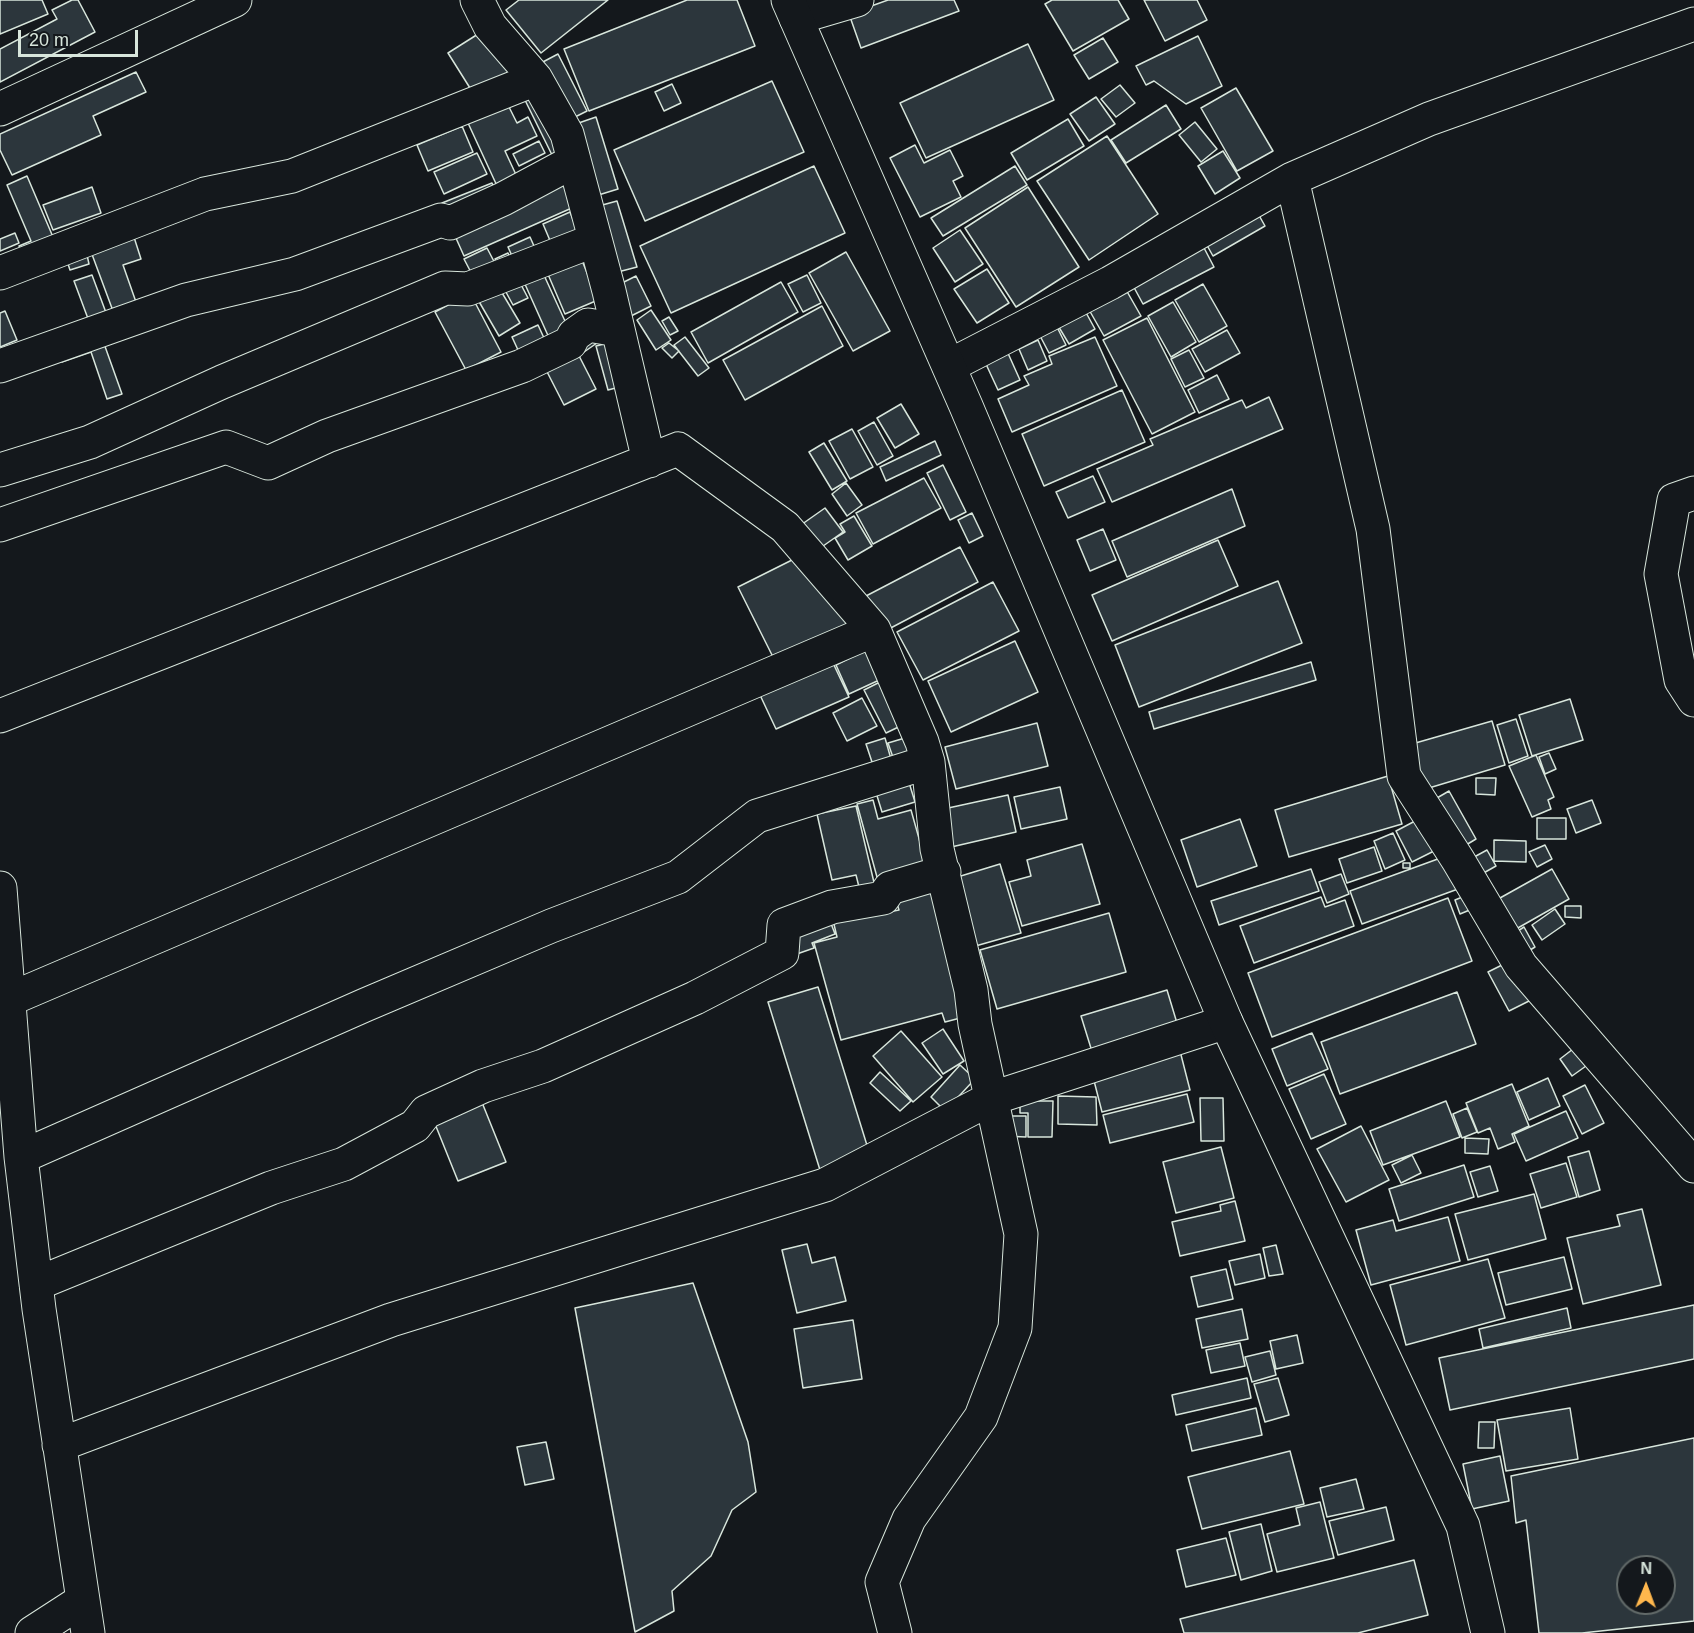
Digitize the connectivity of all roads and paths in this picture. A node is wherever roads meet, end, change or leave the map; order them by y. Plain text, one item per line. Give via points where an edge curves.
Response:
1 (235, 0) edge
2 (477, 0) edge
3 (857, 0) edge
4 (792, 9) edge
5 (1694, 24) edge
6 (536, 79) junction
7 (0, 109) edge
8 (574, 161) junction
9 (1292, 179) junction
10 (595, 240) junction
11 (0, 273) edge
12 (618, 330) junction
13 (0, 366) edge
14 (949, 366) junction
15 (649, 461) junction
16 (0, 470) edge
17 (1694, 493) edge
18 (0, 525) edge
19 (874, 630) junction
20 (1694, 700) edge
21 (0, 716) edge
22 (928, 762) junction
23 (944, 872) junction
24 (0, 888) edge
25 (8, 999) junction
26 (1226, 1022) junction
27 (990, 1100) junction
28 (8, 1125) edge
29 (21, 1157) junction
30 (1694, 1166) edge
31 (36, 1284) junction
32 (59, 1445) junction
33 (83, 1600) junction
34 (32, 1633) edge
35 (88, 1633) edge
36 (895, 1633) edge
37 (1488, 1633) edge

1 - 7 street
2 - 6 street via 490,26
3 - 4 street
4 - 14 street
5 - 9 street via 1429,119
6 - 8 street via 567,134
6 - 11 street via 292,176 205,194
8 - 10 street
8 - 13 street via 450,224 441,220 295,274 186,300
9 - 14 street via 1110,283
9 - 30 street via 1373,529 1404,776 1521,966
10 - 12 street
10 - 16 street via 468,289 445,288 90,442
12 - 15 street
12 - 18 street via 588,325 574,335 570,344 522,366 327,436 268,463 226,447
14 - 26 street
15 - 19 street via 678,449 785,527
15 - 21 street
17 - 20 street via 1674,500 1661,574 1681,680
19 - 22 street
19 - 25 street
22 - 23 street via 937,849
22 - 29 street via 757,816 678,877 365,1005
23 - 27 street via 971,990
23 - 31 street via 890,888 883,898 832,907 784,925 782,953 695,998 543,1066 483,1086 426,1112 415,1126 344,1164 271,1188
24 - 25 street
25 - 28 street
26 - 27 street
26 - 37 street via 1463,1526
27 - 32 street via 825,1185 391,1320
27 - 36 street via 1021,1234 1015,1328 981,1417 909,1519 882,1582
28 - 29 street
29 - 31 street
31 - 32 street
32 - 33 street
33 - 34 street
33 - 35 street

